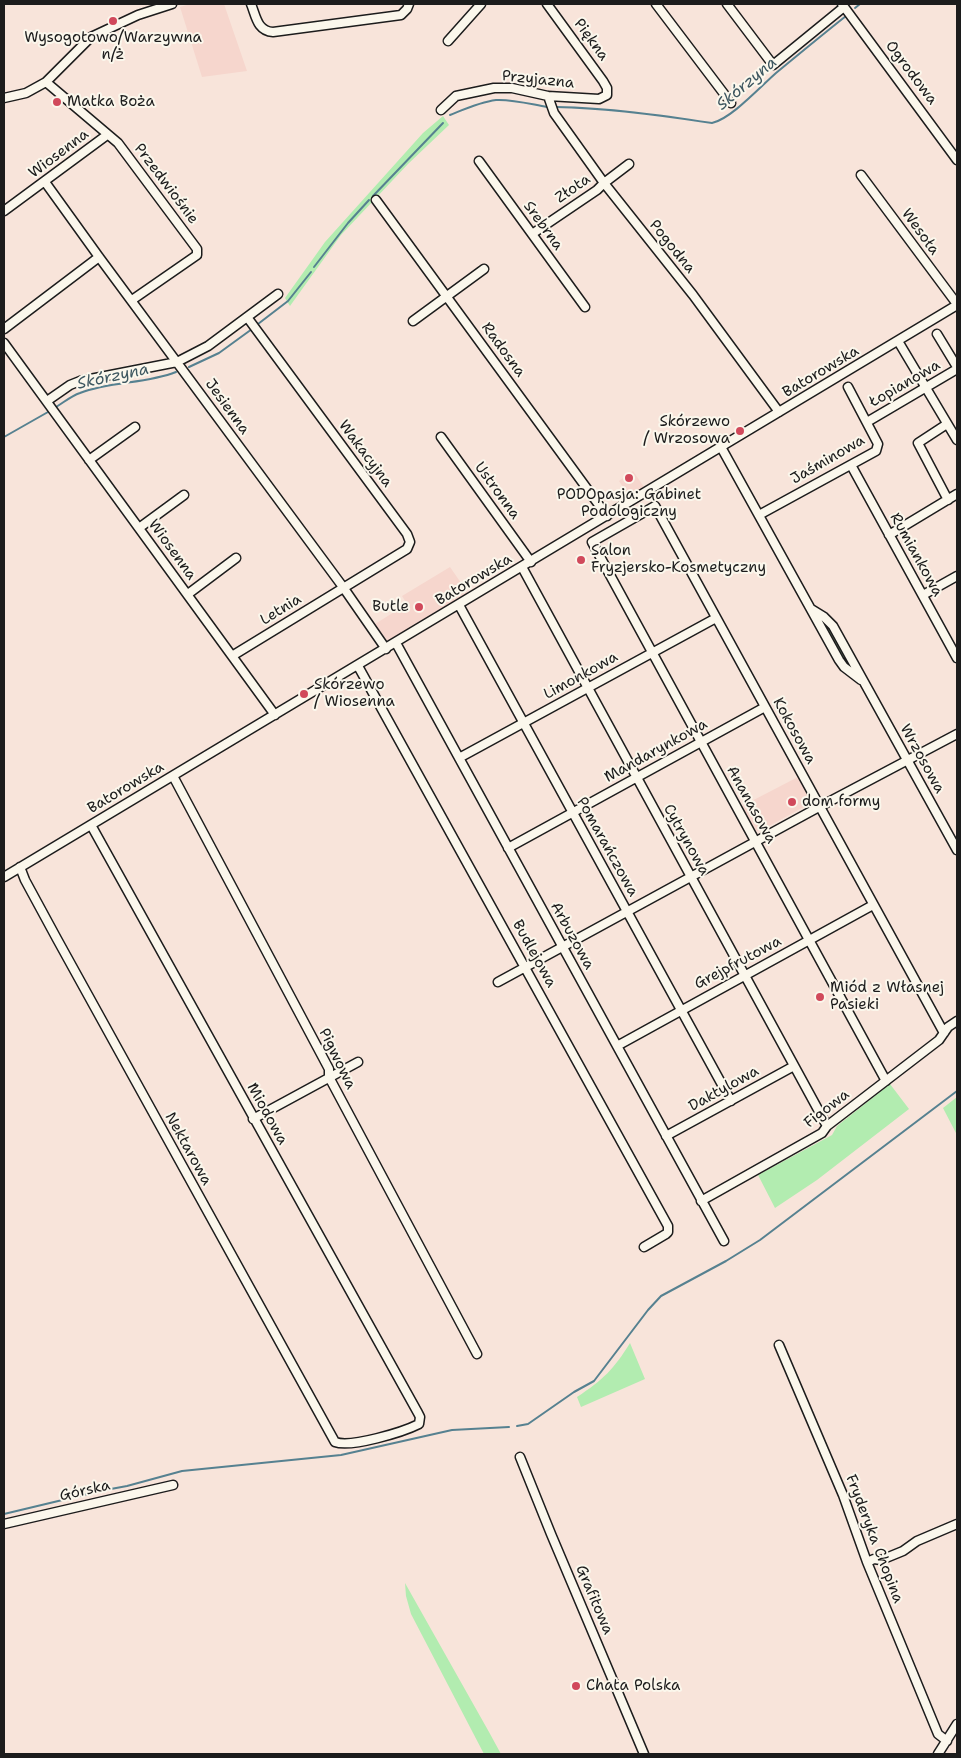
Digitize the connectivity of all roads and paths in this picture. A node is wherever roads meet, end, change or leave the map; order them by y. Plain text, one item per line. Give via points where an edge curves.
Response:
1 (172, 4) edge
2 (251, 4) edge
3 (409, 4) edge
4 (481, 4) edge
5 (547, 4) edge
6 (656, 4) edge
7 (728, 4) edge
8 (843, 5) edge
9 (448, 42) dead end
10 (46, 82) junction
11 (606, 95) joint
12 (548, 96) junction
13 (4, 98) edge
14 (731, 103) dead end
15 (441, 110) dead end
16 (107, 135) junction
17 (957, 160) edge
18 (479, 161) dead end
19 (629, 164) dead end
20 (861, 176) dead end
21 (45, 182) junction
22 (604, 183) junction
23 (376, 200) dead end
24 (4, 211) edge
25 (532, 234) junction
26 (99, 257) junction
27 (484, 268) dead end
28 (278, 294) dead end
29 (446, 296) junction
30 (132, 300) junction
31 (957, 305) edge
32 (585, 307) dead end
33 (247, 317) junction
34 (412, 322) dead end
35 (4, 329) edge
36 (937, 334) dead end
37 (898, 342) junction
38 (4, 343) edge
39 (177, 362) junction
40 (957, 368) edge
41 (848, 387) dead end
42 (925, 387) junction
43 (46, 401) junction
44 (779, 412) junction
45 (867, 422) junction
46 (947, 424) junction
47 (135, 427) dead end
48 (441, 437) dead end
49 (957, 440) edge
50 (721, 447) junction
51 (89, 460) junction
52 (851, 464) junction
53 (957, 494) edge
54 (184, 495) dead end
55 (948, 500) junction
56 (759, 515) junction
57 (607, 516) junction
58 (139, 528) junction
59 (889, 535) junction
60 (592, 542) joint
61 (236, 558) dead end
62 (531, 562) junction
63 (522, 567) junction
64 (957, 576) edge
65 (343, 587) junction
66 (188, 594) junction
67 (923, 595) junction
68 (459, 605) junction
69 (716, 618) junction
70 (396, 643) junction
71 (386, 649) junction
72 (652, 653) junction
73 (957, 655) edge
74 (232, 656) junction
75 (358, 666) junction
76 (588, 688) junction
77 (765, 707) junction
78 (275, 715) junction
79 (523, 723) junction
80 (957, 734) edge
81 (702, 742) junction
82 (459, 758) junction
83 (908, 759) junction
84 (173, 776) junction
85 (637, 778) junction
86 (819, 807) junction
87 (572, 812) junction
88 (91, 825) junction
89 (755, 842) junction
90 (508, 848) junction
91 (957, 850) edge
92 (20, 867) junction
93 (4, 877) edge
94 (690, 877) junction
95 (873, 905) junction
96 (627, 912) junction
97 (810, 940) junction
98 (562, 947) junction
99 (526, 966) junction
100 (744, 976) junction
101 (498, 982) dead end
102 (681, 1010) junction
103 (957, 1021) edge
104 (944, 1033) junction
105 (617, 1046) junction
106 (358, 1062) dead end
107 (794, 1066) junction
108 (330, 1078) junction
109 (886, 1081) junction
110 (731, 1102) junction
111 (254, 1119) junction
112 (827, 1126) junction
113 (666, 1136) junction
114 (701, 1201) junction
115 (724, 1242) dead end
116 (644, 1247) dead end
117 (779, 1345) dead end
118 (477, 1354) dead end
119 (420, 1417) joint
120 (520, 1456) dead end
121 (173, 1485) dead end
122 (4, 1524) edge
123 (957, 1524) edge
124 (867, 1562) junction
125 (957, 1724) edge
126 (947, 1740) junction
127 (644, 1754) edge
128 (938, 1754) edge

1 - 10 street via 138,15 92,37
2 - 3 street via 260,27 273,32 401,15
4 - 9 street
5 - 11 street, Piękna via 603,81
6 - 14 street
7 - 8 street via 773,66
8 - 17 street, Ogrodowa
10 - 13 street
10 - 16 street, Przedwiośnie
11 - 12 street, Przyjazna via 599,99
12 - 15 street, Przyjazna via 512,88 494,88 456,96
12 - 22 street, Pogodna via 554,113
16 - 21 street, Wiosenna
16 - 30 street, Przedwiośnie via 118,144 197,249 197,254
18 - 25 street, Srebrna
19 - 22 street, Złota
20 - 31 street, Wesoła
21 - 24 street, Wiosenna
21 - 26 street, Jesienna
22 - 25 street, Złota via 568,212
22 - 44 street, Pogodna via 693,295
23 - 29 street, Radosna
25 - 32 street, Srebrna
26 - 30 street, Jesienna
26 - 35 street
27 - 29 street
28 - 33 street
29 - 34 street
29 - 57 street, Radosna
30 - 39 street, Jesienna
31 - 37 street, Batorowska
33 - 39 street via 208,346
33 - 65 street, Wakacyjna via 410,542 407,549
36 - 40 street
37 - 42 street
37 - 44 street, Batorowska
38 - 43 street, Wiosenna
39 - 43 street via 80,381
39 - 65 street, Jesienna
40 - 42 street, Łopianowa
41 - 45 street, Jaśminowa
42 - 45 street, Łopianowa
42 - 46 street
43 - 51 street, Wiosenna
44 - 50 street, Batorowska
45 - 52 street, Jaśminowa via 878,444 876,452
46 - 49 street
46 - 55 street via 918,443
47 - 51 street
48 - 62 street, Ustronna
50 - 56 street, Wrzosowa
50 - 57 street, Batorowska
51 - 58 street, Wiosenna
52 - 56 street, Jaśminowa
52 - 59 street, Rumiankowa
53 - 55 street
54 - 58 street
55 - 59 street
56 - 83 street, Wrzosowa via 811,609 833,626
57 - 62 street, Batorowska
58 - 66 street, Wiosenna
59 - 67 street, Rumiankowa
60 - 69 street, Kokosowa via 656,506
60 - 72 street, Ananasowa
61 - 66 street
62 - 63 street, Batorowska
63 - 68 street, Batorowska
63 - 76 street, Cytrynowa
64 - 67 street
65 - 71 street, Jesienna
65 - 74 street, Letnia
66 - 74 street, Wiosenna
67 - 73 street, Rumiankowa
68 - 70 street, Batorowska
68 - 79 street, Pomarańczowa
69 - 72 street, Limonkowa
69 - 77 street, Kokosowa
70 - 71 street, Batorowska
70 - 82 street, Arbuzowa
71 - 75 street, Batorowska
72 - 76 street, Limonkowa
72 - 81 street, Ananasowa
74 - 78 street, Wiosenna
75 - 78 street, Batorowska
75 - 99 street, Budlejowa
76 - 79 street, Limonkowa
76 - 85 street, Cytrynowa
77 - 81 street, Mandarynkowa
77 - 86 street, Kokosowa
78 - 84 street, Batorowska
79 - 82 street, Limonkowa
79 - 87 street, Pomarańczowa
80 - 83 street
81 - 85 street, Mandarynkowa
81 - 89 street, Ananasowa
82 - 90 street, Arbuzowa
83 - 86 street
83 - 91 street, Wrzosowa
84 - 88 street, Batorowska
84 - 108 street, Pigwowa via 329,1070
85 - 87 street, Mandarynkowa
85 - 94 street, Cytrynowa
86 - 89 street
86 - 95 street, Kokosowa
87 - 90 street, Mandarynkowa
87 - 96 street, Pomarańczowa
88 - 92 street, Batorowska
88 - 111 street, Miodowa
89 - 94 street
89 - 97 street, Ananasowa
90 - 98 street, Arbuzowa
92 - 93 street, Batorowska
92 - 119 street, Nektarowa via 335,1442 347,1444 388,1435 418,1424
94 - 96 street
94 - 100 street, Cytrynowa
95 - 97 street, Grejpfrutowa
95 - 104 street, Kokosowa
96 - 98 street
96 - 102 street, Pomarańczowa
97 - 100 street, Grejpfrutowa
97 - 109 street, Ananasowa
98 - 99 street
98 - 105 street, Arbuzowa
99 - 101 street
99 - 116 street, Budlejowa via 668,1226 666,1234
100 - 102 street, Grejpfrutowa
100 - 107 street, Cytrynowa
102 - 105 street, Grejpfrutowa
102 - 110 street, Pomarańczowa
103 - 104 street, Figowa
104 - 109 street, Figowa
105 - 113 street, Arbuzowa
106 - 108 street
107 - 110 street, Daktylowa
107 - 112 street, Cytrynowa
108 - 111 street
108 - 118 street, Pigwowa
109 - 112 street, Figowa
110 - 113 street, Daktylowa
111 - 119 street, Miodowa
112 - 114 street, Figowa via 822,1133
113 - 114 street, Arbuzowa
114 - 115 street, Arbuzowa
117 - 124 street, Fryderyka Chopina via 843,1495
120 - 127 street, Grafitowa
121 - 122 street, Górska
123 - 124 street via 917,1541 903,1551
124 - 126 street, Fryderyka Chopina via 938,1734
125 - 126 street
126 - 128 street

